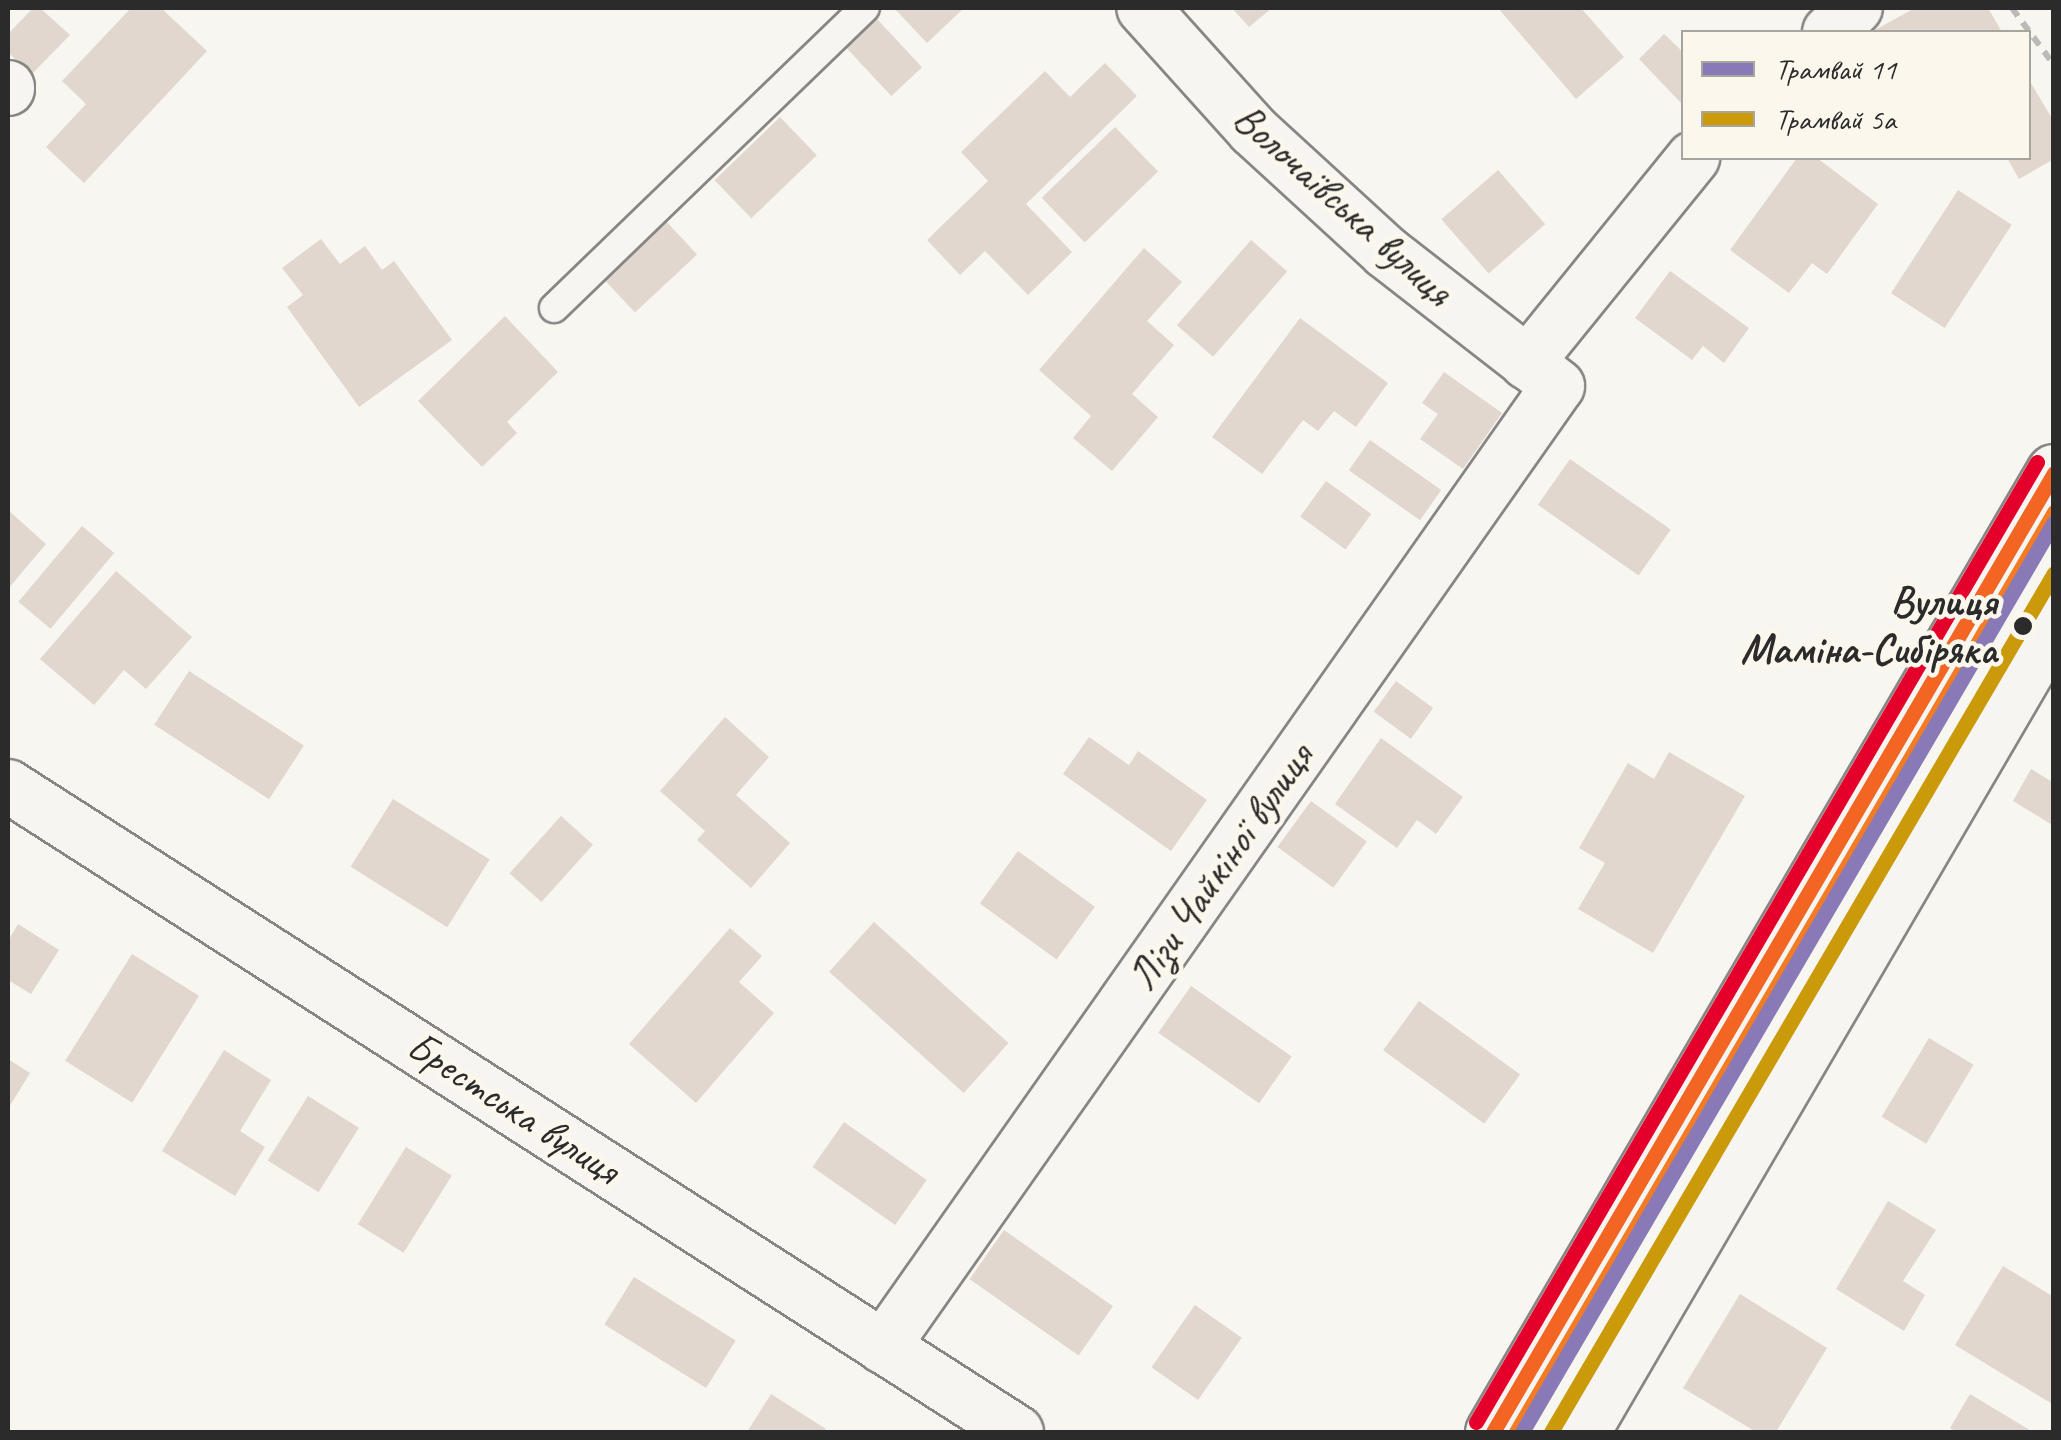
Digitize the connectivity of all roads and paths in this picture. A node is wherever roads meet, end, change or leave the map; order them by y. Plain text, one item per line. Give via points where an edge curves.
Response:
1 (866, 8) edge
2 (1143, 8) edge
3 (1856, 8) edge
4 (2012, 8) edge
5 (1831, 30) edge
6 (2028, 30) edge
7 (2031, 34) edge
8 (2054, 65) edge
9 (1691, 160) edge
10 (554, 308) dead end
11 (1543, 375) junction
12 (2054, 472) edge
13 (2054, 622) edge
14 (8, 786) edge
15 (883, 1347) junction
16 (1017, 1432) edge
17 (1493, 1432) edge
18 (1581, 1432) edge

1 - 10 lane
2 - 11 street, Волочаївська вулиця via 1254,130 1386,252
3 - 5 street
4 - 6 path
7 - 8 path
9 - 11 street, Лізи Чайкіної вулиця
11 - 15 street, Лізи Чайкіної вулиця
12 - 17 main road
13 - 18 main road
14 - 15 street, Брестська вулиця
15 - 16 street, Брестська вулиця

